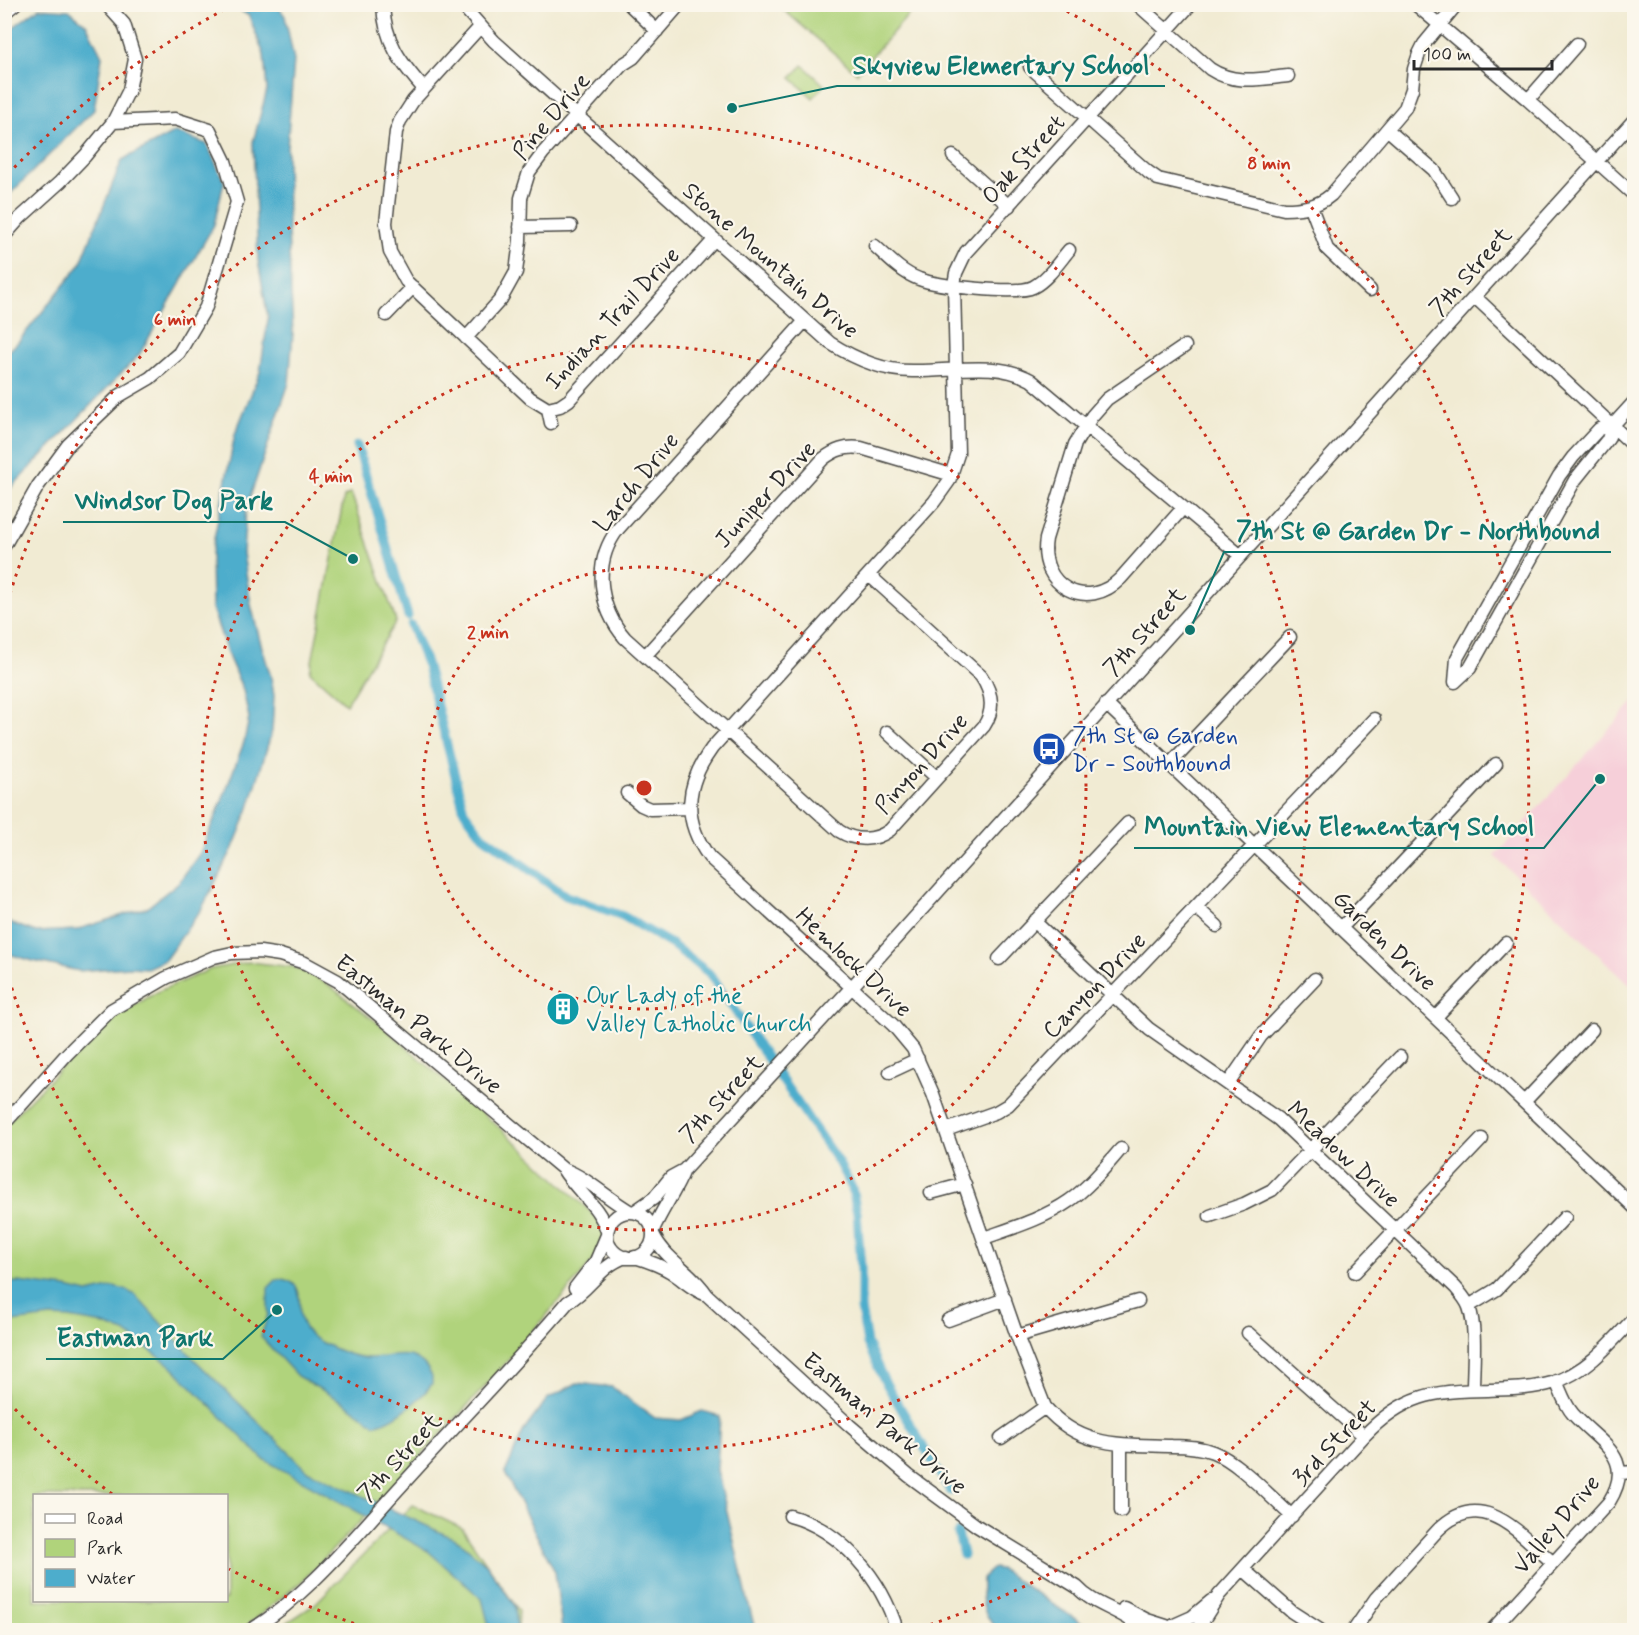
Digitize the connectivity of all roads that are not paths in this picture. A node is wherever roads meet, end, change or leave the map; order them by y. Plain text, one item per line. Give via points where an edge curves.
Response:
1 (15, 4) edge
2 (106, 4) edge
3 (383, 4) edge
4 (461, 4) edge
5 (629, 4) edge
6 (680, 4) edge
7 (1137, 4) edge
8 (1191, 4) edge
9 (1415, 4) edge
10 (1457, 4) edge
11 (4, 13) edge
12 (1440, 25) junction
13 (480, 27) junction
14 (657, 31) junction
15 (1167, 31) junction
16 (1577, 44) dead end
17 (1030, 67) dead end
18 (1288, 76) dead end
19 (424, 89) junction
20 (1528, 100) junction
21 (576, 116) junction
22 (1088, 118) junction
23 (1635, 120) edge
24 (113, 122) junction
25 (1388, 130) junction
26 (953, 156) dead end
27 (1598, 160) junction
28 (1635, 195) edge
29 (1452, 198) dead end
30 (1009, 206) junction
31 (1311, 207) junction
32 (571, 226) dead end
33 (520, 227) junction
34 (4, 236) edge
35 (714, 240) junction
36 (875, 246) dead end
37 (1069, 250) dead end
38 (954, 285) junction
39 (413, 288) junction
40 (1370, 290) dead end
41 (1475, 297) junction
42 (386, 315) dead end
43 (804, 322) junction
44 (466, 338) junction
45 (1185, 346) dead end
46 (956, 370) junction
47 (1635, 402) edge
48 (548, 409) junction
49 (551, 423) dead end
50 (1613, 425) junction
51 (1086, 426) junction
52 (1635, 446) edge
53 (952, 475) junction
54 (1183, 508) junction
55 (4, 546) edge
56 (1241, 556) junction
57 (869, 575) junction
58 (1290, 637) dead end
59 (645, 656) junction
60 (1106, 704) junction
61 (1374, 720) dead end
62 (728, 730) junction
63 (887, 732) dead end
64 (1170, 764) junction
65 (1496, 764) dead end
66 (938, 778) junction
67 (627, 793) dead end
68 (690, 808) junction
69 (1128, 823) dead end
70 (1256, 845) junction
71 (1197, 908) junction
72 (1034, 921) junction
73 (1217, 926) dead end
74 (1342, 927) junction
75 (1506, 943) dead end
76 (999, 959) dead end
77 (1315, 979) dead end
78 (851, 988) junction
79 (1113, 996) junction
80 (1436, 1017) junction
81 (1592, 1029) dead end
82 (1400, 1057) dead end
83 (918, 1059) junction
84 (890, 1072) dead end
85 (1228, 1084) junction
86 (1524, 1102) junction
87 (4, 1124) edge
88 (946, 1130) junction
89 (1482, 1139) dead end
90 (1121, 1149) dead end
91 (1311, 1150) junction
92 (563, 1169) junction
93 (684, 1170) junction
94 (965, 1184) junction
95 (931, 1193) dead end
96 (1635, 1207) edge
97 (633, 1212) junction
98 (1210, 1216) dead end
99 (1565, 1217) dead end
100 (1395, 1230) junction
101 (653, 1232) junction
102 (607, 1233) junction
103 (984, 1238) junction
104 (630, 1257) junction
105 (1355, 1272) dead end
106 (707, 1295) junction
107 (1005, 1299) junction
108 (1138, 1301) dead end
109 (568, 1302) junction
110 (1468, 1306) junction
111 (1635, 1318) edge
112 (948, 1320) dead end
113 (1248, 1333) dead end
114 (1017, 1336) junction
115 (1557, 1381) junction
116 (1473, 1390) junction
117 (1045, 1407) junction
118 (1364, 1436) junction
119 (1001, 1438) dead end
120 (1121, 1445) junction
121 (1635, 1472) edge
122 (1620, 1473) junction
123 (1121, 1511) dead end
124 (790, 1516) dead end
125 (1292, 1516) junction
126 (1553, 1563) junction
127 (1244, 1569) junction
128 (1077, 1587) junction
129 (1219, 1595) junction
130 (1166, 1627) edge
131 (251, 1630) edge
132 (897, 1630) edge
133 (1142, 1630) edge
134 (1188, 1630) edge
135 (1197, 1630) edge
136 (1320, 1630) edge
137 (1354, 1630) edge
138 (1492, 1630) edge

1 - 11 street
2 - 24 street via 124,24 135,59 129,90
3 - 19 street via 390,44
4 - 13 street, Stone Mountain Drive
5 - 14 street
6 - 14 street, Pine Drive
7 - 15 street
8 - 15 street, Oak Street
9 - 12 street
10 - 12 street
12 - 20 street
12 - 25 street via 1419,54 1408,103
13 - 19 street, Indian Trail Drive
13 - 21 street, Stone Mountain Drive
14 - 21 street, Pine Drive
15 - 18 street via 1220,75 1240,80
15 - 22 street, Oak Street
16 - 20 street
17 - 22 street
19 - 39 street, Indian Trail Drive via 406,109 396,132 386,212 390,252
20 - 27 street
21 - 33 street, Pine Drive via 530,172 521,198
21 - 35 street, Stone Mountain Drive
22 - 30 street, Oak Street
22 - 31 street via 1164,182 1284,208
23 - 27 street, 7th Street
24 - 34 street via 60,182
24 - 55 street via 175,119 210,130 225,161 237,202 206,307 179,352 150,378 119,396 68,445 38,486
25 - 29 street via 1434,170
25 - 31 street via 1331,195
26 - 30 street
27 - 28 street
27 - 41 street, 7th Street
30 - 38 street, Oak Street via 966,252
31 - 40 street via 1327,249
32 - 33 street
33 - 44 street, Pine Drive via 518,262 508,289
35 - 43 street, Stone Mountain Drive
35 - 48 street, Indian Trail Drive via 568,400
36 - 38 street via 907,274
37 - 38 street via 1037,285 1025,290
38 - 46 street, Oak Street
39 - 42 street
39 - 44 street, Indian Trail Drive
41 - 50 street
41 - 56 street, 7th Street
43 - 46 street, Stone Mountain Drive via 849,355 873,365 911,372
43 - 59 street, Larch Drive via 618,529 609,545 601,584 606,607 617,629
44 - 48 street, Indian Trail Drive via 530,398
45 - 51 street via 1107,399
46 - 51 street, Stone Mountain Drive via 996,369 1022,375
46 - 53 street, Hemlock Drive via 958,454
47 - 50 street
48 - 49 street
50 - 50 street via 1599,429 1559,476 1457,658 1455,682 1470,668 1575,480 1608,439
50 - 52 street
51 - 54 street, Stone Mountain Drive
51 - 54 street via 1075,444 1046,539 1047,567 1056,581 1084,595 1113,587
53 - 57 street, Hemlock Drive via 934,502
53 - 59 street, Juniper Drive via 861,448 834,451
54 - 56 street, Stone Mountain Drive
56 - 60 street, 7th Street
57 - 62 street, Hemlock Drive
57 - 66 street, Pinyon Drive via 981,676 989,689 991,712 987,721
58 - 64 street
59 - 62 street, Larch Drive
60 - 64 street, Garden Drive
60 - 78 street, 7th Street
61 - 70 street, Canyon Drive
62 - 66 street, Pinyon Drive via 850,837 869,839 885,834
62 - 68 street, Hemlock Drive via 698,769
63 - 66 street
64 - 70 street, Garden Drive
65 - 74 street
67 - 68 street via 646,808
68 - 78 street, Hemlock Drive via 694,831 709,857
69 - 72 street
70 - 71 street, Canyon Drive
70 - 74 street, Garden Drive
71 - 73 street
71 - 79 street, Canyon Drive
72 - 76 street
72 - 79 street, Meadow Drive
74 - 80 street, Garden Drive
75 - 80 street
77 - 85 street via 1261,1036
78 - 83 street, Hemlock Drive via 893,1025
78 - 93 street, 7th Street
79 - 85 street, Meadow Drive via 1149,1029
79 - 88 street, Canyon Drive via 1008,1105
80 - 86 street, Garden Drive
81 - 86 street
82 - 91 street
83 - 84 street
83 - 88 street, Hemlock Drive
85 - 91 street, Meadow Drive via 1278,1119
86 - 96 street, Garden Drive
87 - 92 street, Eastman Park Drive via 111,1010 166,978 214,957 260,952 306,963 338,981
88 - 94 street, Hemlock Drive
89 - 100 street
90 - 103 street via 1068,1201
91 - 98 street via 1272,1190
91 - 100 street, Meadow Drive
92 - 97 street, Eastman Park Drive via 578,1174
92 - 102 street, Eastman Park Drive via 601,1214
93 - 97 street, 7th Street
93 - 101 street, 7th Street
94 - 95 street
94 - 103 street, Hemlock Drive
97 - 101 street via 644,1216
97 - 102 street via 613,1219
99 - 110 street via 1497,1289
100 - 105 street
100 - 110 street, Meadow Drive via 1455,1287
101 - 104 street via 648,1249
101 - 106 street, Eastman Park Drive via 663,1251 699,1281
102 - 104 street via 610,1247
102 - 109 street, 7th Street via 596,1262 572,1291
103 - 107 street, Hemlock Drive
104 - 106 street, Eastman Park Drive via 669,1271
104 - 109 street, 7th Street via 609,1265
106 - 128 street, Eastman Park Drive via 909,1476 977,1526
107 - 112 street
107 - 114 street, Hemlock Drive
108 - 114 street
109 - 131 street, 7th Street via 314,1579
110 - 116 street, Meadow Drive via 1473,1335
111 - 115 street, 3rd Street via 1594,1359
113 - 118 street
114 - 117 street, Hemlock Drive
115 - 116 street, 3rd Street via 1521,1389
115 - 122 street, Valley Drive via 1572,1413 1608,1448
116 - 118 street, 3rd Street via 1436,1392 1416,1398 1394,1409
117 - 119 street
117 - 120 street, Hemlock Drive via 1076,1433
118 - 125 street, 3rd Street
120 - 123 street
120 - 125 street, Hemlock Drive via 1196,1447 1214,1452 1231,1462
121 - 122 street
122 - 126 street, Valley Drive via 1609,1502
124 - 132 street via 827,1532 858,1560 881,1593
125 - 127 street, 3rd Street
126 - 137 street via 1504,1520 1482,1512 1465,1513 1438,1530
126 - 138 street, Valley Drive
127 - 129 street, 3rd Street
127 - 136 street via 1292,1612
128 - 130 street, Eastman Park Drive
128 - 133 street, Eastman Park Drive via 1085,1596 1130,1619
129 - 130 street, 3rd Street via 1192,1617
129 - 135 street, 3rd Street
130 - 134 street, Eastman Park Drive

